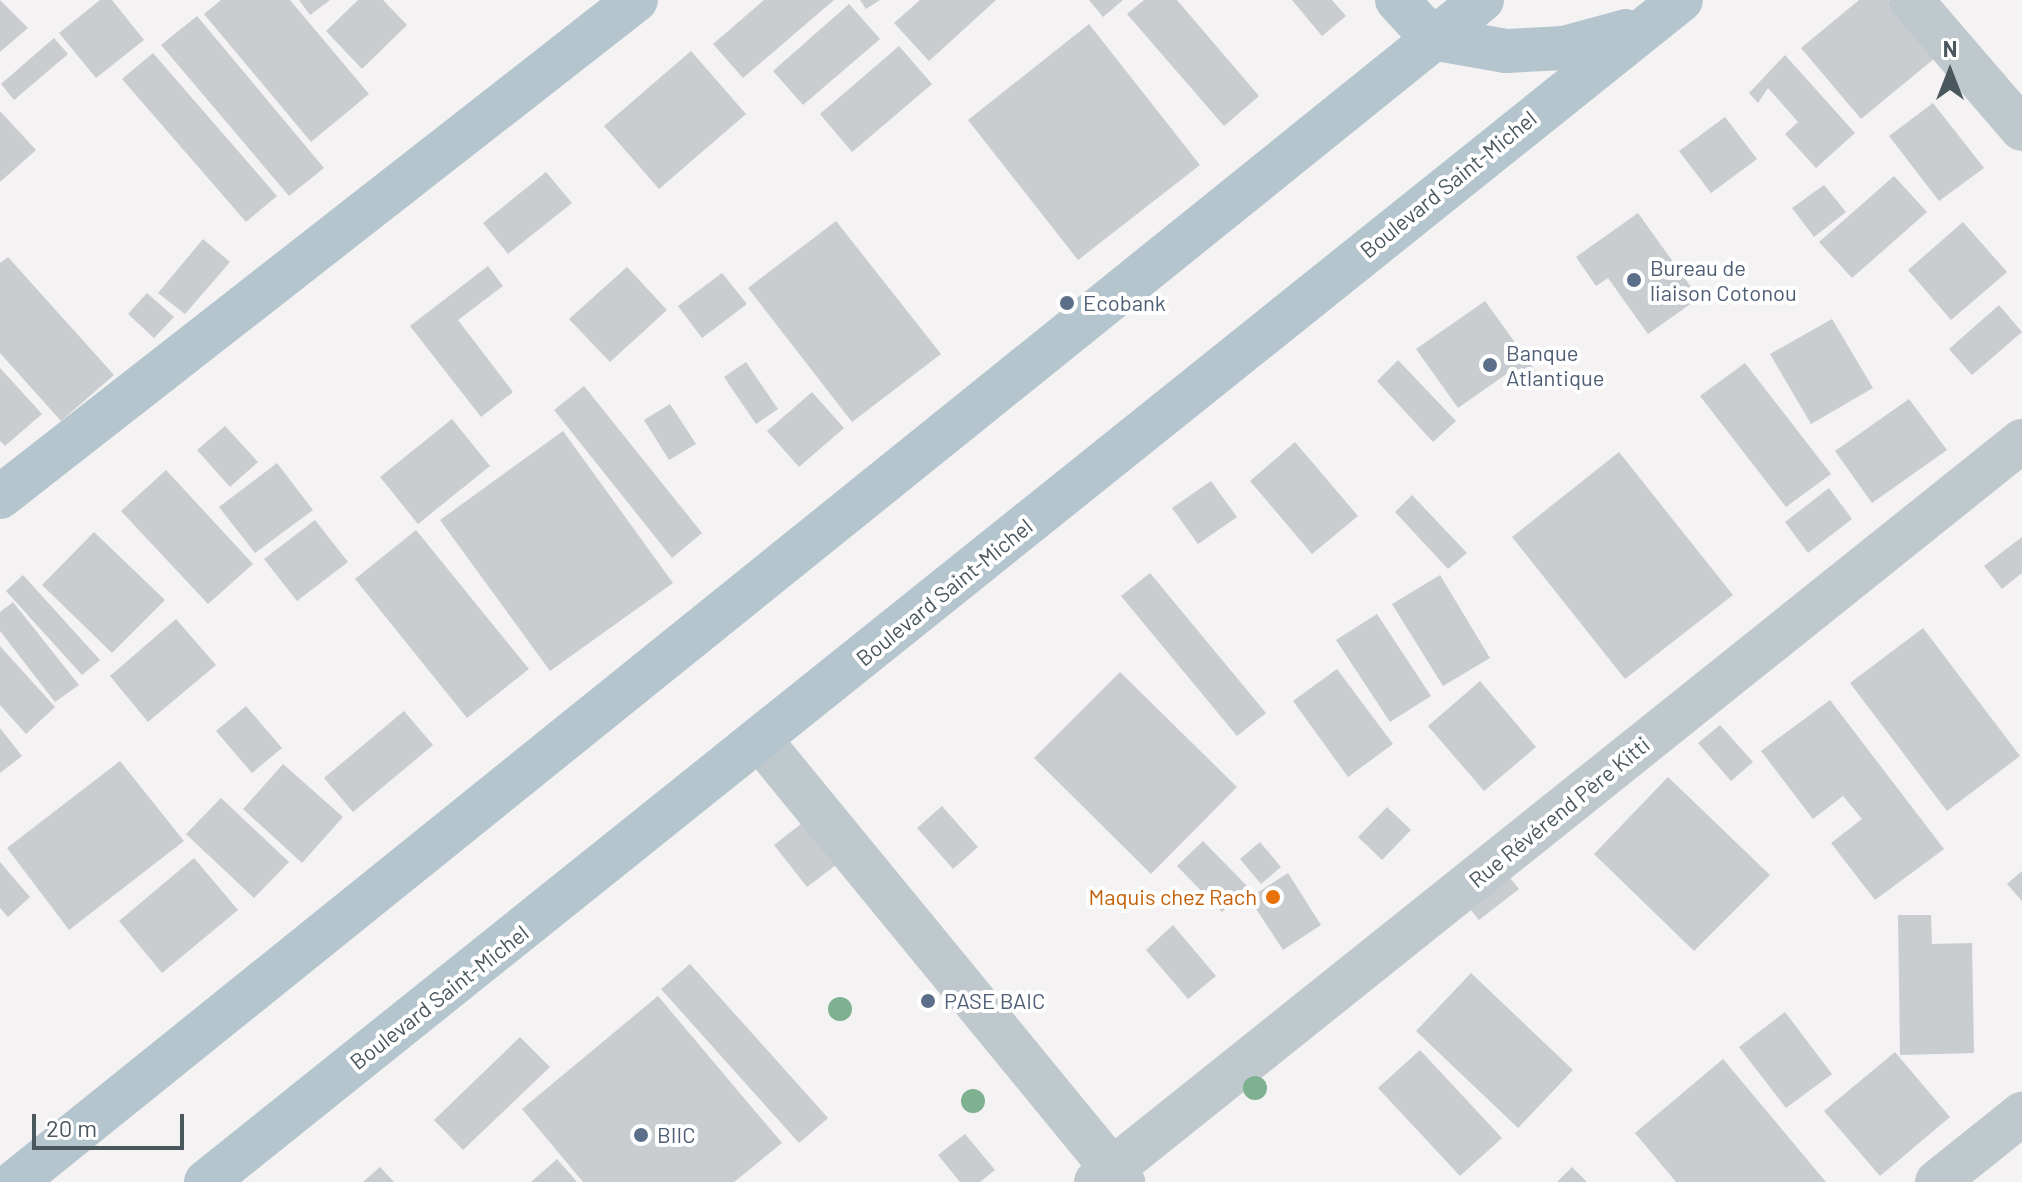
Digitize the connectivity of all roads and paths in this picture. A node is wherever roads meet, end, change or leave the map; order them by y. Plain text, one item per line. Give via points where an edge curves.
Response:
1 (636, 0) edge
2 (1397, 0) edge
3 (1482, 0) edge
4 (1681, 0) edge
5 (1911, 0) edge
6 (1641, 28) junction
7 (1432, 38) junction
8 (2022, 129) edge
9 (2022, 441) edge
10 (0, 497) edge
11 (761, 741) junction
12 (2022, 1114) edge
13 (1110, 1178) edge
14 (15, 1182) edge
15 (206, 1182) edge
16 (1937, 1182) edge

1 - 10 main road
2 - 7 main road
3 - 7 main road
4 - 6 main road, Boulevard Saint-Michel
5 - 8 street
6 - 7 main road via 1564,48 1506,51
6 - 11 main road, Boulevard Saint-Michel
7 - 14 main road
9 - 13 street, Rue Révérend Père Kitti
11 - 13 street
11 - 15 main road, Boulevard Saint-Michel
12 - 16 street

